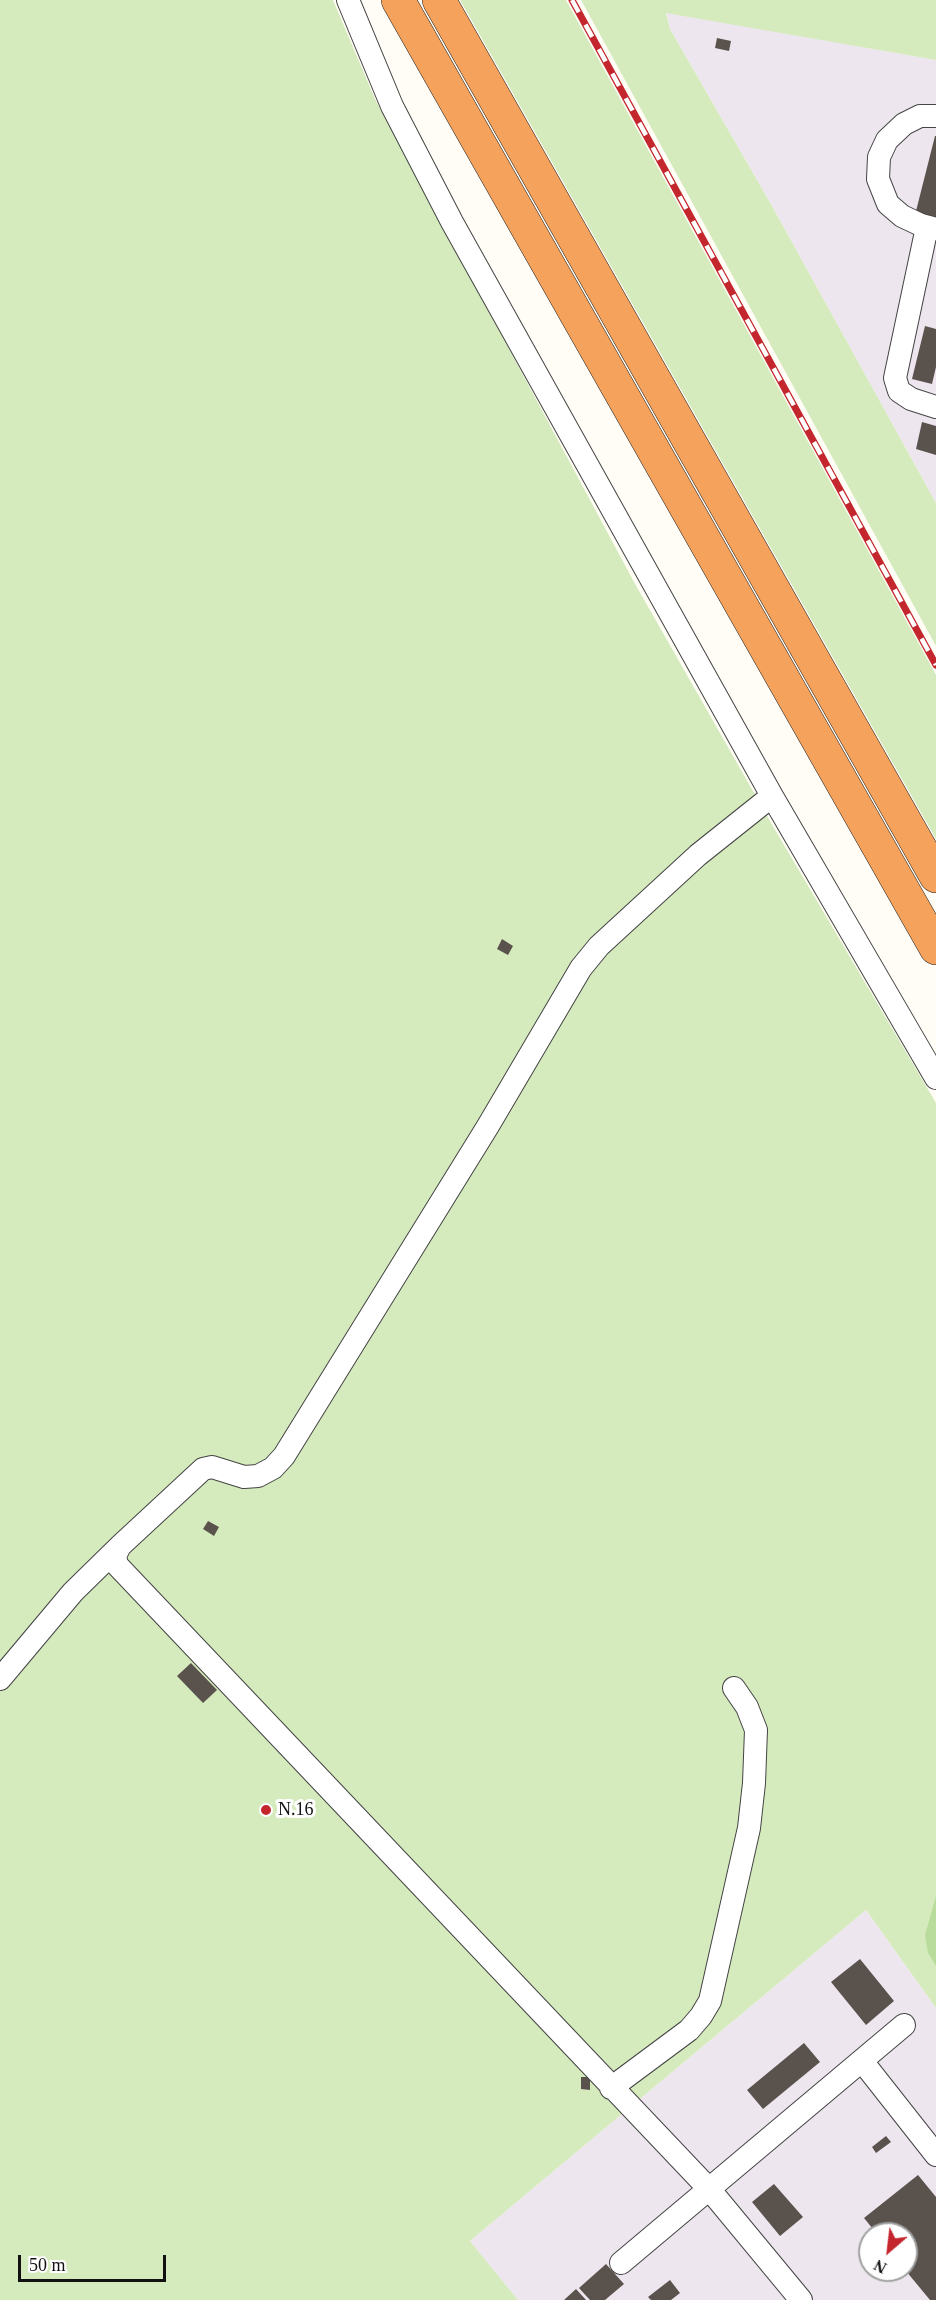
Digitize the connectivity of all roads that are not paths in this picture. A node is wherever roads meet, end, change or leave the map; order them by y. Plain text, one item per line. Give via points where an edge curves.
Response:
1 (348, 0) edge
2 (398, 0) edge
3 (439, 0) edge
4 (936, 116) edge
5 (932, 228) edge
6 (936, 407) edge
7 (772, 796) junction
8 (936, 876) edge
9 (936, 948) edge
10 (936, 1078) edge
11 (120, 1546) junction
12 (0, 1679) edge
13 (734, 1688) dead end
14 (904, 2025) dead end
15 (862, 2061) junction
16 (612, 2088) junction
17 (936, 2154) edge
18 (710, 2190) junction
19 (621, 2263) dead end
20 (801, 2300) edge

1 - 7 street via 392,106 452,222
2 - 9 highway
3 - 8 highway
4 - 5 street via 920,116 887,140 879,157 878,179 888,204 902,216
5 - 6 street via 895,378 899,391
7 - 10 street
7 - 11 street via 698,855 599,946 581,968 284,1456 258,1476 244,1477 213,1467 203,1469
11 - 12 street via 73,1592
11 - 16 street via 115,1556 117,1565
13 - 16 street via 756,1730 754,1783 749,1828 710,2001 689,2030
14 - 15 street
15 - 17 street
15 - 18 street
16 - 18 street
18 - 19 street
18 - 20 street

